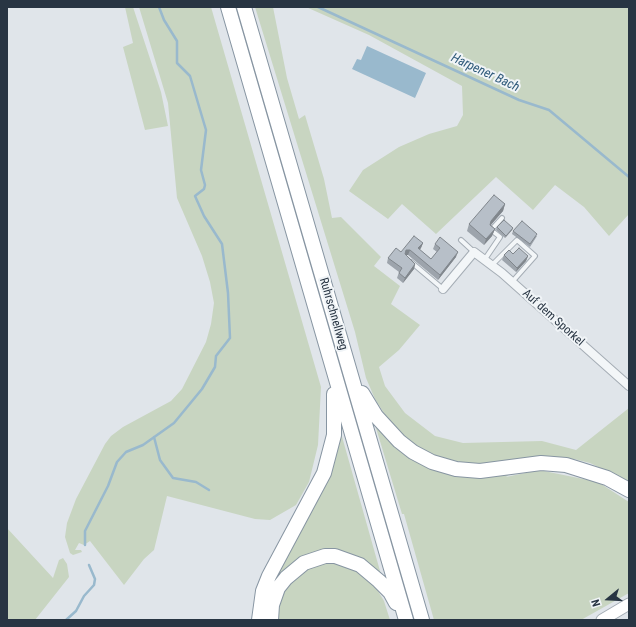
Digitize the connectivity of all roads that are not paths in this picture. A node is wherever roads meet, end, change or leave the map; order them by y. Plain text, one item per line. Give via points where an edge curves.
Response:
1 (228, 7) edge
2 (244, 7) edge
3 (502, 218) dead end
4 (460, 240) dead end
5 (474, 252) junction
6 (406, 258) edge
7 (485, 259) junction
8 (492, 265) junction
9 (512, 282) junction
10 (442, 289) joint
11 (342, 345) junction
12 (327, 348) junction
13 (629, 386) edge
14 (629, 490) edge
15 (629, 604) edge
16 (259, 620) edge
17 (271, 620) edge
18 (405, 620) edge
19 (422, 620) edge
20 (602, 620) edge

1 - 12 highway, Ruhrschnellweg
2 - 11 highway, Ruhrschnellweg
3 - 7 lane via 492,230 500,238
4 - 5 lane, Auf dem Sporkel
5 - 7 street, Auf dem Sporkel
5 - 10 street
6 - 10 lane
7 - 8 street, Auf dem Sporkel
8 - 9 street, Auf dem Sporkel
8 - 9 lane via 517,240 535,256
9 - 13 street, Auf dem Sporkel
11 - 14 highway via 359,387 376,416 399,441 419,455 456,469 480,471 541,463 566,465 607,478
11 - 19 highway, Ruhrschnellweg
12 - 16 highway via 335,406 334,436 330,455 317,489 294,526 269,576 263,591
12 - 18 highway, Ruhrschnellweg
15 - 20 main road
17 - 18 highway via 272,605 278,588 290,574 313,558 335,556 360,565 379,581 390,592

